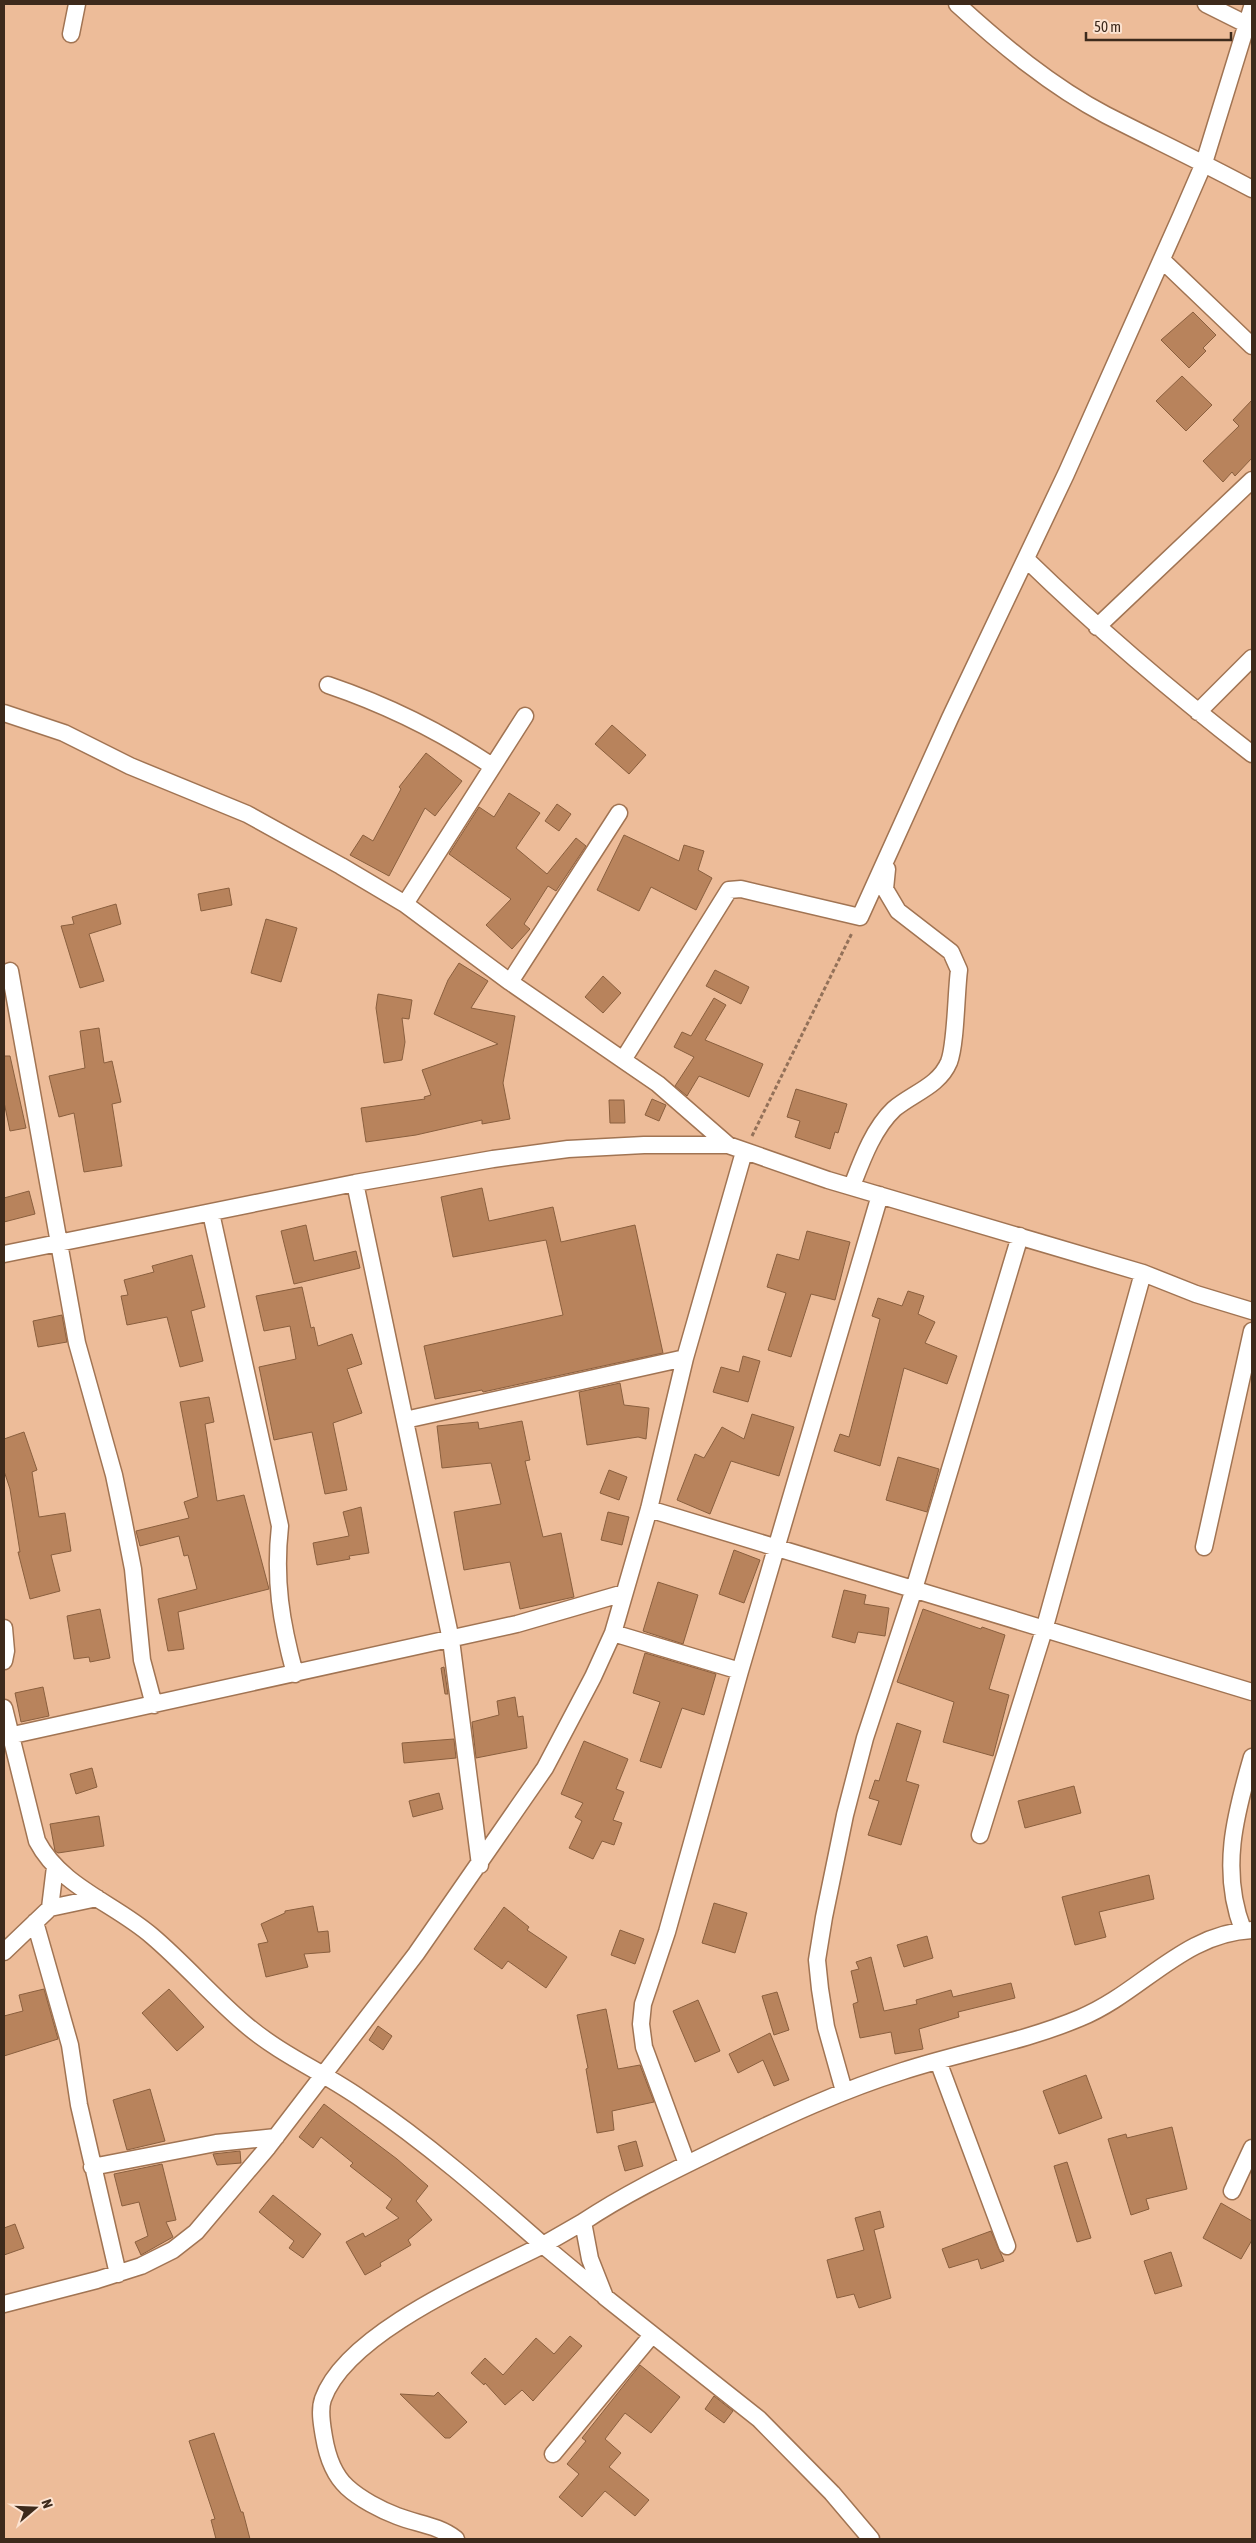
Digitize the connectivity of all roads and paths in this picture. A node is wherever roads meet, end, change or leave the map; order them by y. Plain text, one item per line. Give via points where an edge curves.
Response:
1 (77, 4) edge
2 (956, 4) edge
3 (1206, 4) edge
4 (1252, 7) edge
5 (1249, 26) edge
6 (71, 34) dead end
7 (1204, 162) junction
8 (1252, 189) edge
9 (1162, 260) junction
10 (1252, 346) edge
11 (1252, 480) edge
12 (1026, 559) junction
13 (1097, 627) junction
14 (1252, 658) edge
15 (328, 685) dead end
16 (1198, 712) junction
17 (4, 713) edge
18 (525, 716) dead end
19 (1252, 754) edge
20 (492, 766) junction
21 (619, 813) dead end
22 (891, 850) junction
23 (404, 904) junction
24 (860, 917) junction
25 (10, 971) dead end
26 (510, 982) junction
27 (623, 1060) junction
28 (728, 1145) junction
29 (744, 1152) junction
30 (355, 1183) junction
31 (852, 1186) junction
32 (880, 1195) junction
33 (211, 1213) junction
34 (1020, 1236) junction
35 (60, 1243) junction
36 (4, 1254) edge
37 (1143, 1272) junction
38 (1252, 1311) edge
39 (1252, 1331) edge
40 (685, 1358) junction
41 (405, 1420) junction
42 (649, 1509) junction
43 (1204, 1547) dead end
44 (777, 1549) junction
45 (914, 1590) junction
46 (624, 1593) junction
47 (4, 1628) edge
48 (1044, 1630) junction
49 (613, 1633) junction
50 (451, 1640) junction
51 (4, 1662) edge
52 (740, 1671) junction
53 (295, 1674) junction
54 (1252, 1692) edge
55 (154, 1706) junction
56 (4, 1708) edge
57 (6, 1737) edge
58 (1252, 1757) edge
59 (980, 1835) dead end
60 (480, 1865) junction
61 (55, 1867) junction
62 (97, 1898) junction
63 (50, 1908) junction
64 (35, 1922) junction
65 (1248, 1930) edge
66 (4, 1952) edge
67 (938, 2061) junction
68 (322, 2076) junction
69 (844, 2091) junction
70 (276, 2137) junction
71 (1252, 2148) edge
72 (687, 2164) junction
73 (92, 2167) junction
74 (1232, 2192) dead end
75 (583, 2222) junction
76 (543, 2244) junction
77 (1007, 2246) dead end
78 (118, 2274) junction
79 (605, 2297) junction
80 (4, 2304) edge
81 (652, 2335) junction
82 (553, 2454) dead end
83 (456, 2539) edge
84 (871, 2539) edge

1 - 6 street
2 - 7 street via 1002,45 1055,83 1105,114
3 - 5 street
4 - 5 street
5 - 7 street
7 - 8 street
7 - 9 street
9 - 10 street
9 - 12 street
11 - 13 street
12 - 13 street
12 - 22 street
13 - 16 street
14 - 16 street
15 - 20 street via 415,719
16 - 19 street
17 - 23 street via 64,732 130,766 247,814
18 - 20 street
20 - 23 street
21 - 26 street
22 - 24 street
22 - 31 street via 885,879 889,898 898,911 951,952 956,960 953,1036 949,1061 940,1076 894,1109 862,1160
23 - 26 street
24 - 27 street via 741,889 729,890
24 - 29 path
25 - 35 street
26 - 27 street
27 - 28 street via 658,1084
28 - 29 street
28 - 30 street via 568,1149
29 - 31 street
29 - 40 street
30 - 33 street
30 - 41 street
31 - 32 street
32 - 34 street
32 - 44 street
33 - 35 street
33 - 53 street via 275,1496 280,1526 277,1589
34 - 37 street
34 - 45 street
35 - 36 street
35 - 55 street via 77,1343 123,1518 142,1660
37 - 38 street via 1196,1294
37 - 48 street
39 - 43 street
40 - 41 street
40 - 42 street
41 - 50 street
42 - 44 street
42 - 46 street
44 - 45 street
44 - 52 street
45 - 48 street
45 - 69 street via 865,1738 845,1815 817,1960 826,2027
46 - 49 street
46 - 50 street
47 - 51 street
48 - 54 street
48 - 59 street
49 - 52 street
49 - 60 street via 545,1768
50 - 53 street
50 - 60 street
52 - 72 street via 667,1932 643,2004 644,2047
53 - 55 street
55 - 57 street
56 - 57 street
57 - 61 street via 36,1841
58 - 65 street via 1230,1848 1230,1883 1235,1909
60 - 68 street
61 - 62 street
61 - 63 street
62 - 63 street
62 - 68 street via 152,1936 246,2025 283,2053
63 - 64 street
64 - 66 street
64 - 73 street via 70,2045
65 - 67 street via 1219,1934 1193,1946 1118,1999 1081,2018
67 - 69 street
67 - 77 street
68 - 70 street
68 - 76 street via 361,2098 412,2134
69 - 72 street
70 - 73 street via 216,2143
70 - 78 street via 196,2232 174,2250
71 - 74 street
72 - 75 street
73 - 78 street
75 - 76 street
75 - 79 street via 590,2259
76 - 79 street
76 - 83 street via 422,2305 390,2327 356,2354 323,2400 326,2450 334,2470 347,2488 396,2516 435,2526
78 - 80 street
79 - 81 street
81 - 82 street
81 - 84 street via 758,2419 832,2493

